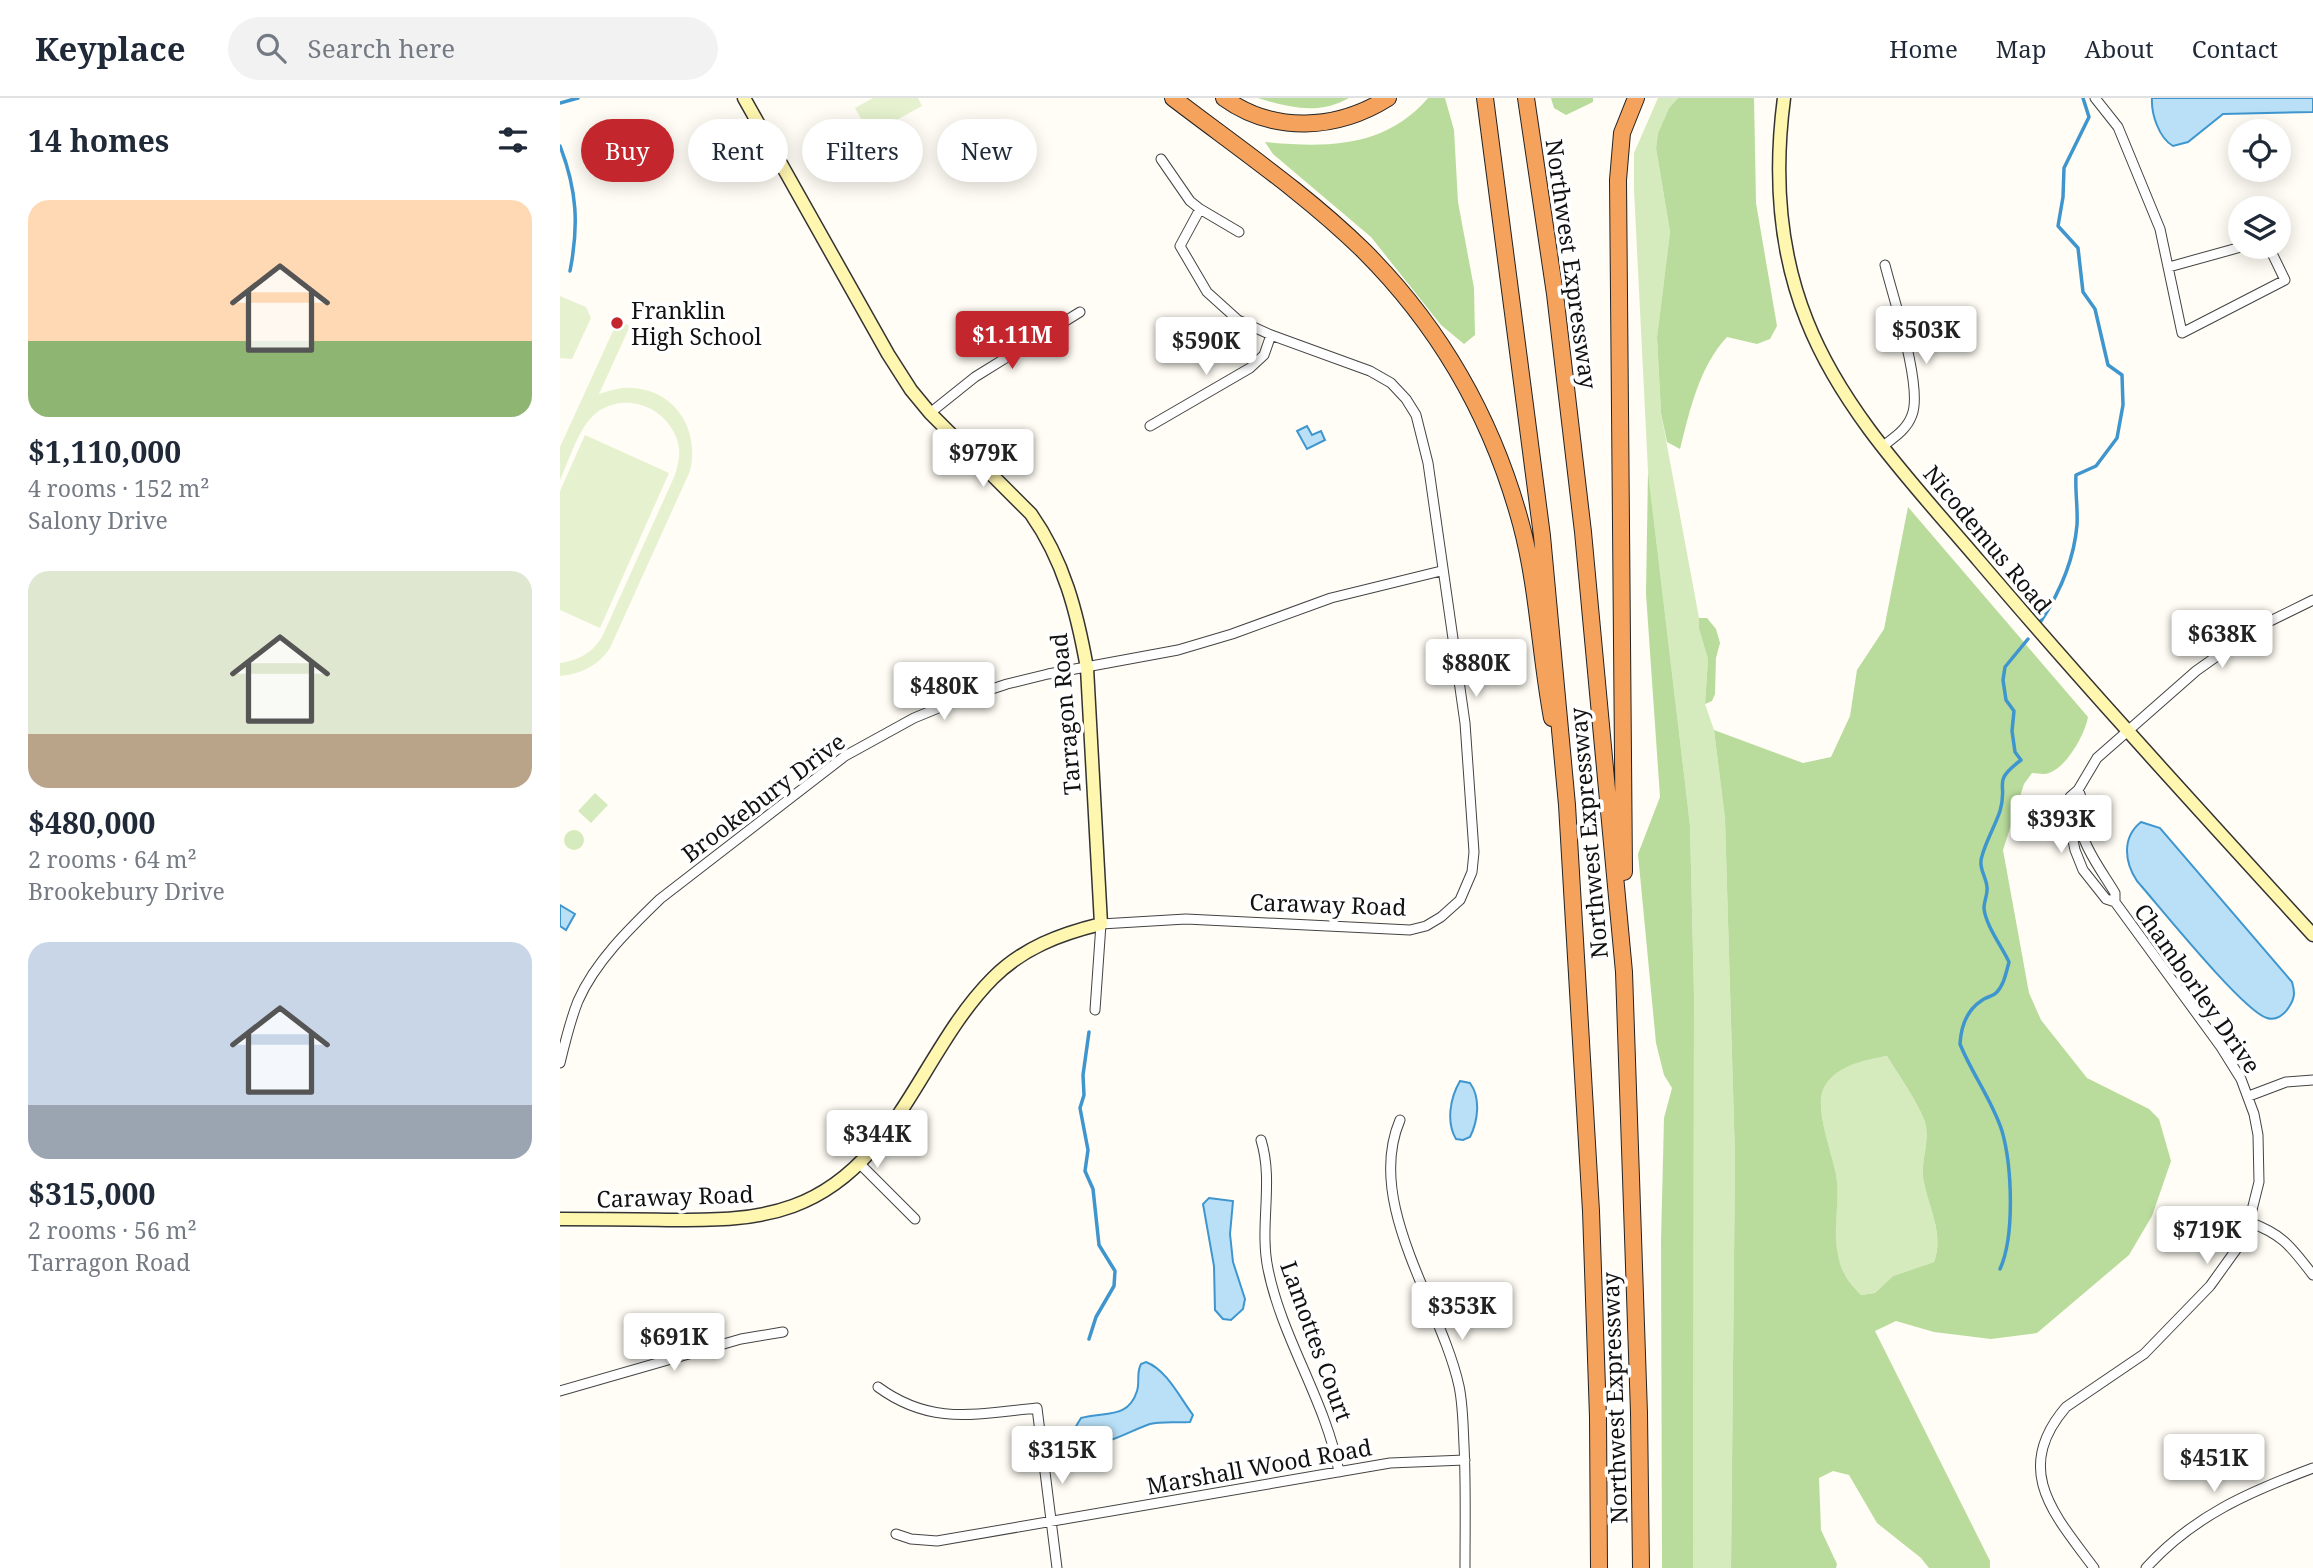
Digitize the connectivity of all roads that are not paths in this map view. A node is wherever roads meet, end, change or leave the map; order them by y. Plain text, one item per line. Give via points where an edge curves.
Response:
1 (744, 98) edge
2 (1173, 98) edge
3 (1224, 98) edge
4 (1388, 98) edge
5 (1485, 98) edge
6 (1526, 98) edge
7 (1636, 98) edge
8 (1784, 98) edge
9 (2097, 100) edge
10 (1161, 159) dead end
11 (1200, 209) junction
12 (1239, 232) dead end
13 (2228, 251) edge
14 (2275, 259) edge
15 (1885, 265) dead end
16 (2169, 267) junction
17 (1080, 312) dead end
18 (1271, 335) junction
19 (930, 413) junction
20 (1150, 426) dead end
21 (1883, 446) junction
22 (1441, 571) junction
23 (2313, 600) edge
24 (1087, 668) junction
25 (2127, 730) junction
26 (2078, 790) junction
27 (1567, 805) junction
28 (2115, 902) junction
29 (1101, 924) junction
30 (2313, 935) edge
31 (1624, 972) junction
32 (1096, 1010) dead end
33 (560, 1063) edge
34 (2313, 1080) edge
35 (2249, 1096) junction
36 (1400, 1120) dead end
37 (1261, 1140) dead end
38 (860, 1164) junction
39 (560, 1219) edge
40 (915, 1219) dead end
41 (2249, 1222) junction
42 (2313, 1275) edge
43 (783, 1332) dead end
44 (878, 1387) dead end
45 (560, 1391) edge
46 (1465, 1460) junction
47 (2313, 1468) edge
48 (1339, 1472) junction
49 (1052, 1522) junction
50 (896, 1534) dead end
51 (1058, 1568) edge
52 (1465, 1568) edge
53 (1599, 1568) edge
54 (1641, 1568) edge
55 (2094, 1568) edge
56 (2146, 1568) edge

1 - 19 street, Tarragon Road via 888,354
2 - 27 highway via 1362,249 1418,311 1468,387 1493,441 1521,526
3 - 4 highway via 1271,120 1314,124 1352,116
5 - 27 highway, Northwest Expressway via 1542,536
6 - 31 highway, Northwest Expressway via 1583,532
7 - 31 highway via 1622,133 1618,180
8 - 21 street, Nicodemus Road via 1778,186 1794,284 1825,360
9 - 16 street via 2118,127 2128,150 2160,229
10 - 11 street
11 - 12 street
11 - 18 street, Caraway Road via 1181,246 1207,292 1222,308
13 - 16 street
14 - 16 street via 2285,281 2182,333
15 - 21 street via 1916,401 1907,425
17 - 19 street via 975,377
18 - 20 street via 1264,355 1250,368
18 - 22 street, Caraway Road via 1370,371 1406,399 1422,432
19 - 24 street, Tarragon Road via 1017,498 1043,531 1074,603
21 - 25 street, Nicodemus Road
22 - 24 street, Brookebury Drive via 1331,598 1178,650
22 - 29 street, Caraway Road via 1465,723 1474,835 1472,872 1460,900 1426,926 1410,930 1186,919
23 - 25 street, Chamborley Drive via 2237,640
24 - 29 street, Tarragon Road
24 - 33 street, Brookebury Drive via 1007,684 953,702 845,756 638,920 589,981 574,1010
25 - 26 street, Chamborley Drive via 2097,758
25 - 30 street, Nicodemus Road
26 - 28 street, Chamborley Drive via 2083,798 2083,838 2115,893
26 - 28 street, Chamborley Drive via 2070,797 2067,812 2071,840 2084,870 2106,899
27 - 53 highway, Northwest Expressway via 1591,1211
28 - 35 street, Chamborley Drive via 2221,1047
29 - 32 street, Tarragon Road
29 - 38 street, Caraway Road via 1043,943 994,976
31 - 54 highway, Northwest Expressway
34 - 35 street, Chamborley Drive via 2286,1082
35 - 41 street, Chamborley Drive via 2260,1160
36 - 46 street via 1391,1153 1396,1207 1454,1364
37 - 48 street, Lamottes Court via 1268,1268 1328,1427
38 - 39 street, Caraway Road via 812,1198 754,1217
38 - 40 street
41 - 42 street via 2282,1238
41 - 55 street, Chamborley Drive via 2224,1268 2176,1322 2144,1354 2066,1407 2043,1443 2039,1471 2046,1499
43 - 45 street via 741,1339
44 - 49 street via 897,1401 932,1413 970,1415 1037,1408
46 - 48 street, Marshall Wood Road via 1390,1463
46 - 52 street
47 - 56 street via 2216,1510
48 - 49 street, Marshall Wood Road
49 - 50 street, Marshall Wood Road via 937,1541
49 - 51 street

